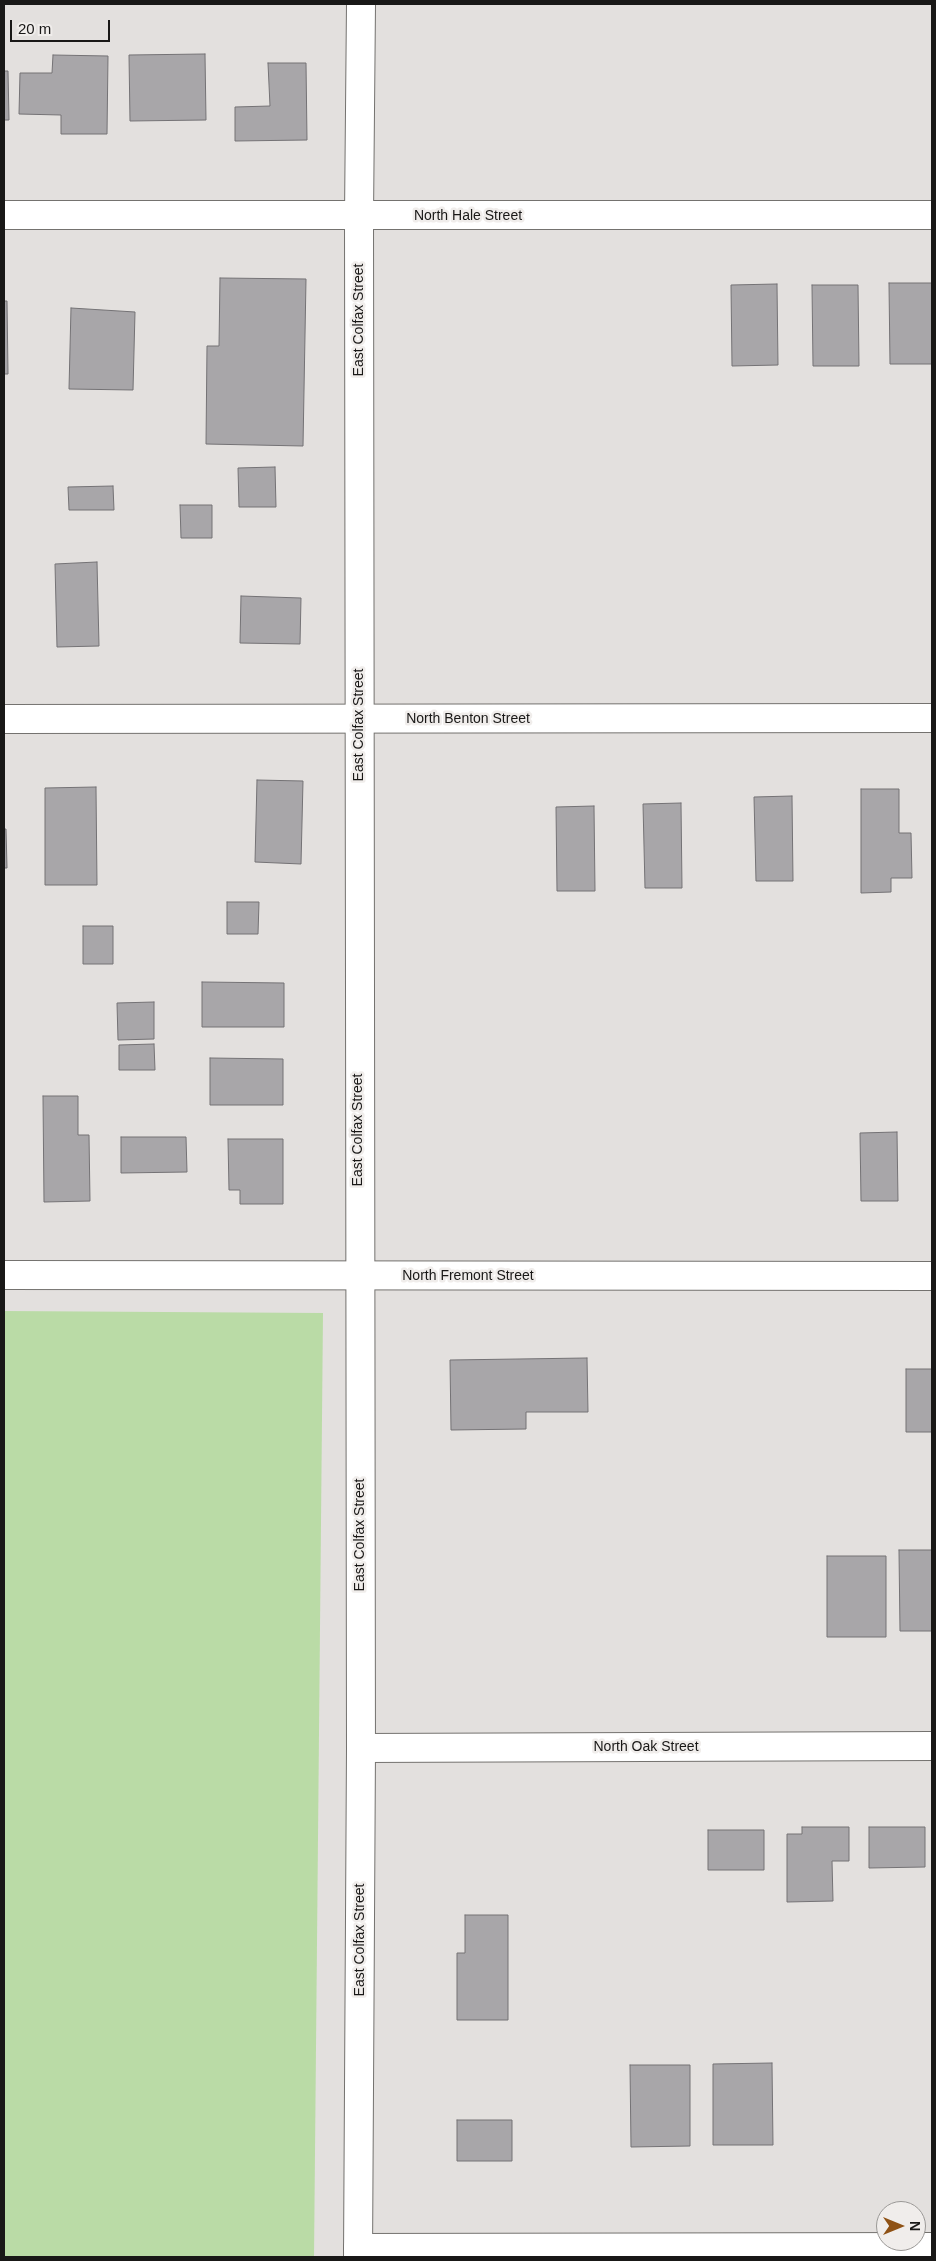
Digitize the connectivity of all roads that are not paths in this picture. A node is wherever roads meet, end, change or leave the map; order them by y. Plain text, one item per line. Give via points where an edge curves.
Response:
1 (361, 4) edge
2 (4, 215) edge
3 (932, 215) edge
4 (359, 216) junction
5 (932, 718) edge
6 (4, 719) edge
7 (359, 719) junction
8 (4, 1275) edge
9 (358, 1276) junction
10 (932, 1276) edge
11 (932, 1746) edge
12 (361, 1748) junction
13 (932, 2247) edge
14 (358, 2253) edge

1 - 4 street, East Colfax Street
2 - 4 street, North Hale Street
3 - 4 street, North Hale Street
4 - 7 street, East Colfax Street
5 - 7 street, North Benton Street
6 - 7 street, North Benton Street
7 - 9 street, East Colfax Street
8 - 9 street, North Fremont Street
9 - 10 street, North Fremont Street
9 - 12 street, East Colfax Street
11 - 12 street, North Oak Street
12 - 14 street, East Colfax Street
13 - 14 street

